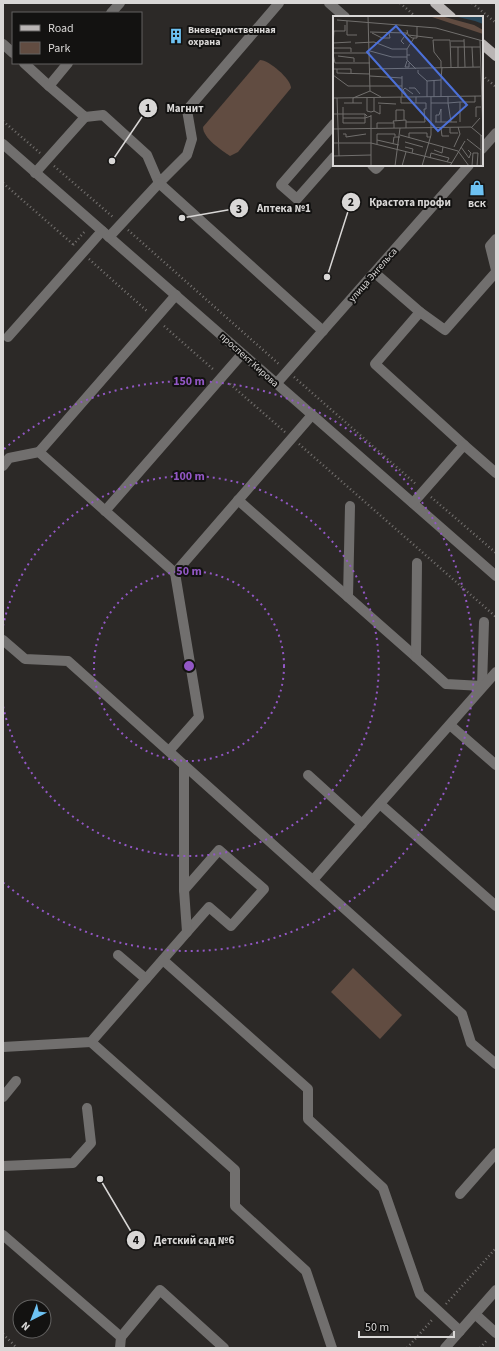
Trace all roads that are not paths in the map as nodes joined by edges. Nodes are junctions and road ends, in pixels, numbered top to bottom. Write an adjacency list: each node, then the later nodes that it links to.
1 (120, 3): 5 (street)
2 (279, 3): 23 (street)
3 (329, 3): 6 (street)
4 (440, 5): 7 (main road)
5 (112, 12)
6 (344, 16)
7 (450, 16)
8 (3, 44): 10 (street)
9 (483, 45): 11 (main road)
10 (12, 52)
11 (496, 56)
12 (25, 64): 14 (street)
13 (67, 64): 14 (street)
14 (49, 86): 15 (street)
15 (85, 117): 22 (street); 23 (street)
16 (333, 125): 20 (street)
17 (496, 133): 18 (street)
18 (484, 142)
19 (3, 144): 22 (street, проспект Кирова)
20 (333, 158)
21 (467, 166): 27 (street, улица Энгельса)
22 (35, 173): 24 (street, проспект Кирова)
23 (159, 183): 24 (street); 30 (street)
24 (106, 234): 28 (street, проспект Кирова); 31 (street)
25 (496, 239): 26 (street)
26 (496, 271): 29 (street)
27 (375, 273): 29 (street); 30 (street, улица Энгельса)
28 (176, 295): 32 (street, проспект Кирова); 36 (street)
29 (420, 312): 35 (street)
30 (323, 331): 33 (street, улица Энгельса)
31 (8, 337)
32 (242, 354): 33 (street, проспект Кирова); 42 (street)
33 (276, 384): 34 (street, проспект Кирова)
34 (312, 415): 39 (street); 40 (street, проспект Кирова)
35 (464, 445): 38 (street); 40 (street)
36 (39, 452): 37 (street); 42 (street)
37 (3, 466)
38 (496, 473)
39 (238, 500): 44 (street); 46 (street)
40 (413, 503): 45 (street, проспект Кирова)
41 (350, 506): 46 (street)
42 (105, 511): 44 (street)
43 (417, 563): 49 (street)
44 (175, 573): 53 (street)
45 (496, 576)
46 (348, 597): 49 (street)
47 (484, 622): 51 (street)
48 (3, 640): 53 (street)
49 (416, 657): 51 (street)
50 (496, 672): 51 (street)
51 (482, 686): 52 (street)
52 (450, 725): 55 (street); 57 (street)
53 (169, 751): 54 (street)
54 (184, 764): 59 (street); 60 (street)
55 (496, 765)
56 (308, 775): 58 (street)
57 (380, 804): 58 (street); 61 (street)
58 (362, 824): 59 (street)
59 (313, 880): 68 (street)
60 (184, 890): 62 (street); 62 (street)
61 (496, 906)
62 (187, 932): 64 (street)
63 (118, 955): 65 (street)
64 (162, 960): 65 (street); 78 (street)
65 (146, 979): 66 (street)
66 (91, 1042): 67 (street); 83 (street)
67 (3, 1047)
68 (496, 1064)
69 (16, 1080): 70 (street)
70 (3, 1097)
71 (87, 1108): 73 (street)
72 (496, 1152): 74 (street)
73 (3, 1166)
74 (460, 1194)
75 (3, 1235): 80 (street)
76 (496, 1290): 77 (street)
77 (475, 1314): 78 (street); 79 (street)
78 (460, 1330): 84 (street)
79 (496, 1333)
80 (121, 1337): 81 (street); 82 (street)
81 (120, 1348)
82 (224, 1348)
83 (332, 1348)
84 (445, 1348)

